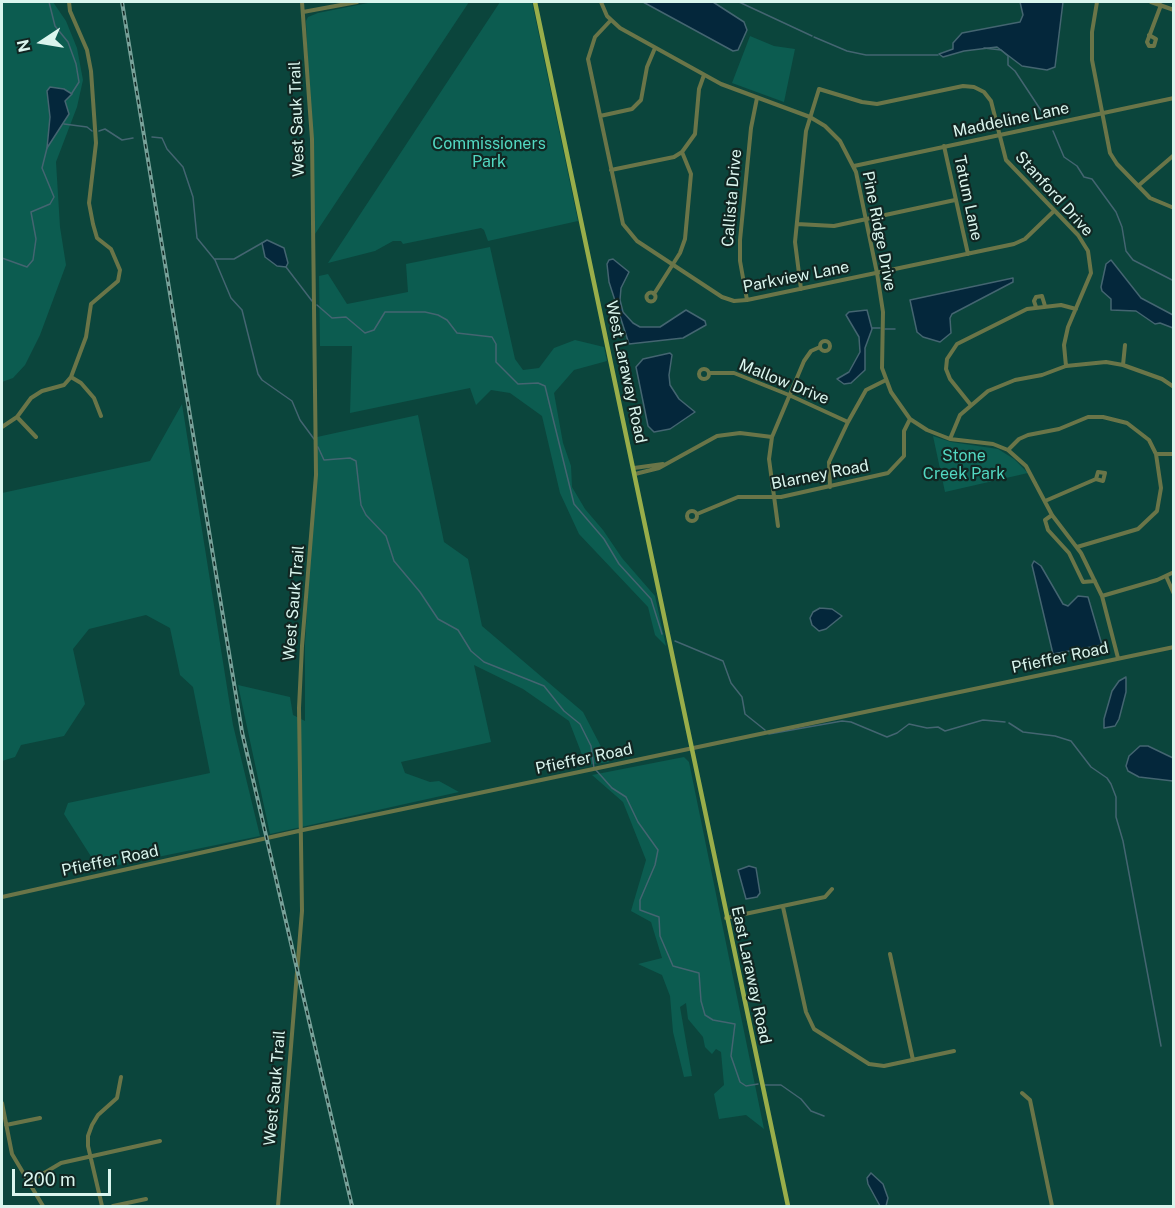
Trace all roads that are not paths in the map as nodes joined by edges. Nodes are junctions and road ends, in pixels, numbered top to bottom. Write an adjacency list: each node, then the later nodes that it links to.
1 (69, 2): 46 (street)
2 (302, 2): 10 (street, West Sauk Trail)
3 (357, 2): 10 (street)
4 (535, 2): 62 (main road, West Laraway Road)
5 (601, 2): 11 (street, Pine Ridge Drive)
6 (1097, 2): 17 (street)
7 (1151, 2): 8 (street)
8 (1161, 5): 9 (street); 12 (street)
9 (1173, 10)
10 (303, 12): 79 (street, West Sauk Trail)
11 (611, 20): 13 (street, Pine Ridge Drive); 18 (street, Parkview Lane)
12 (1149, 35)
13 (655, 48): 14 (street, Pine Ridge Drive); 18 (street)
14 (704, 75): 15 (street, Pine Ridge Drive); 22 (street)
15 (757, 98): 19 (street, Pine Ridge Drive); 37 (street, Callista Drive)
16 (1173, 98): 17 (street, Maddeline Lane)
17 (1101, 113): 20 (street, Maddeline Lane); 26 (street)
18 (600, 116): 25 (street, Parkview Lane)
19 (810, 117): 20 (street, Stanford Drive); 24 (street, Pine Ridge Drive); 31 (street)
20 (998, 135): 21 (street, Maddeline Lane); 29 (street, Stanford Drive)
21 (944, 146): 24 (street, Maddeline Lane); 27 (street, Tatum Lane)
22 (682, 152): 25 (street); 33 (street)
23 (1173, 155): 26 (street)
24 (854, 166): 30 (street, Pine Ridge Drive)
25 (611, 170): 33 (street, Parkview Lane)
26 (1138, 186): 28 (street)
27 (956, 200): 30 (street); 32 (street, Tatum Lane)
28 (1173, 208)
29 (1054, 211): 32 (street, Parkview Lane); 40 (street, Stanford Drive)
30 (866, 219): 31 (street); 34 (street, Pine Ridge Drive)
31 (797, 224): 35 (street)
32 (968, 254): 34 (street, Parkview Lane)
33 (672, 265): 36 (street); 37 (street, Parkview Lane)
34 (877, 273): 35 (street, Parkview Lane); 47 (street, Pine Ridge Drive)
35 (801, 289): 37 (street, Parkview Lane)
36 (654, 294)
37 (747, 300)
38 (1045, 306): 39 (street); 39 (street); 40 (street)
39 (1036, 307): 50 (street)
40 (1076, 309): 44 (street, Stanford Drive)
41 (1125, 345): 43 (street)
42 (820, 347): 49 (street)
43 (1123, 365): 44 (street); 48 (street)
44 (1066, 366): 50 (street)
45 (709, 373): 49 (street, Mallow Drive)
46 (71, 377): 51 (street); 52 (street)
47 (885, 381): 53 (street, Pine Ridge Drive); 54 (street)
48 (1173, 387)
49 (789, 395): 54 (street, Mallow Drive); 57 (street)
50 (970, 404): 58 (street)
51 (101, 416)
52 (16, 417): 55 (street); 56 (street)
53 (910, 419): 58 (street, Pine Ridge Drive); 64 (street, Blarney Road)
54 (848, 422): 64 (street)
55 (2, 427)
56 (36, 437)
57 (772, 437): 62 (street); 65 (street)
58 (950, 439): 59 (street, Pine Ridge Drive)
59 (1008, 450): 60 (street); 66 (street, Pine Ridge Drive)
60 (1156, 454): 61 (street); 70 (street)
61 (1173, 454)
62 (634, 471): 78 (main road, West Laraway Road)
63 (1096, 478): 66 (street)
64 (830, 487): 65 (street, Blarney Road)
65 (773, 497): 67 (street, Blarney Road); 69 (street)
66 (1045, 501): 68 (street, Pine Ridge Drive)
67 (697, 514)
68 (1052, 515): 70 (street, Pine Ridge Drive); 73 (street, Pine Ridge Drive)
69 (778, 526)
70 (1077, 547): 73 (street, Pine Ridge Drive)
71 (1173, 572): 72 (street)
72 (1167, 576): 74 (street); 75 (street)
73 (1095, 581): 75 (street, Pine Ridge Drive)
74 (1173, 594)
75 (1102, 596): 77 (street, Pine Ridge Drive)
76 (1173, 647): 77 (street, Pfieffer Road)
77 (1118, 658): 78 (street, Pfieffer Road)
78 (692, 748): 79 (street, Pfieffer Road); 83 (main road, East Laraway Road)
79 (303, 830): 81 (street, Pfieffer Road); 99 (street, West Sauk Trail)
80 (832, 890): 82 (street)
81 (2, 897)
82 (783, 907): 83 (street); 86 (street)
83 (726, 918): 100 (main road, East Laraway Road)
84 (890, 954): 86 (street)
85 (954, 1051): 86 (street)
86 (913, 1060)
87 (121, 1077): 93 (street)
88 (1022, 1094): 101 (street)
89 (2, 1103): 91 (street)
90 (40, 1118): 91 (street)
91 (6, 1125): 94 (street)
92 (160, 1141): 93 (street)
93 (90, 1156): 94 (street); 97 (street)
94 (29, 1182): 96 (street)
95 (147, 1199): 98 (street)
96 (43, 1206)
97 (102, 1206)
98 (114, 1206)
99 (278, 1206)
100 (788, 1206)
101 (1052, 1206)

